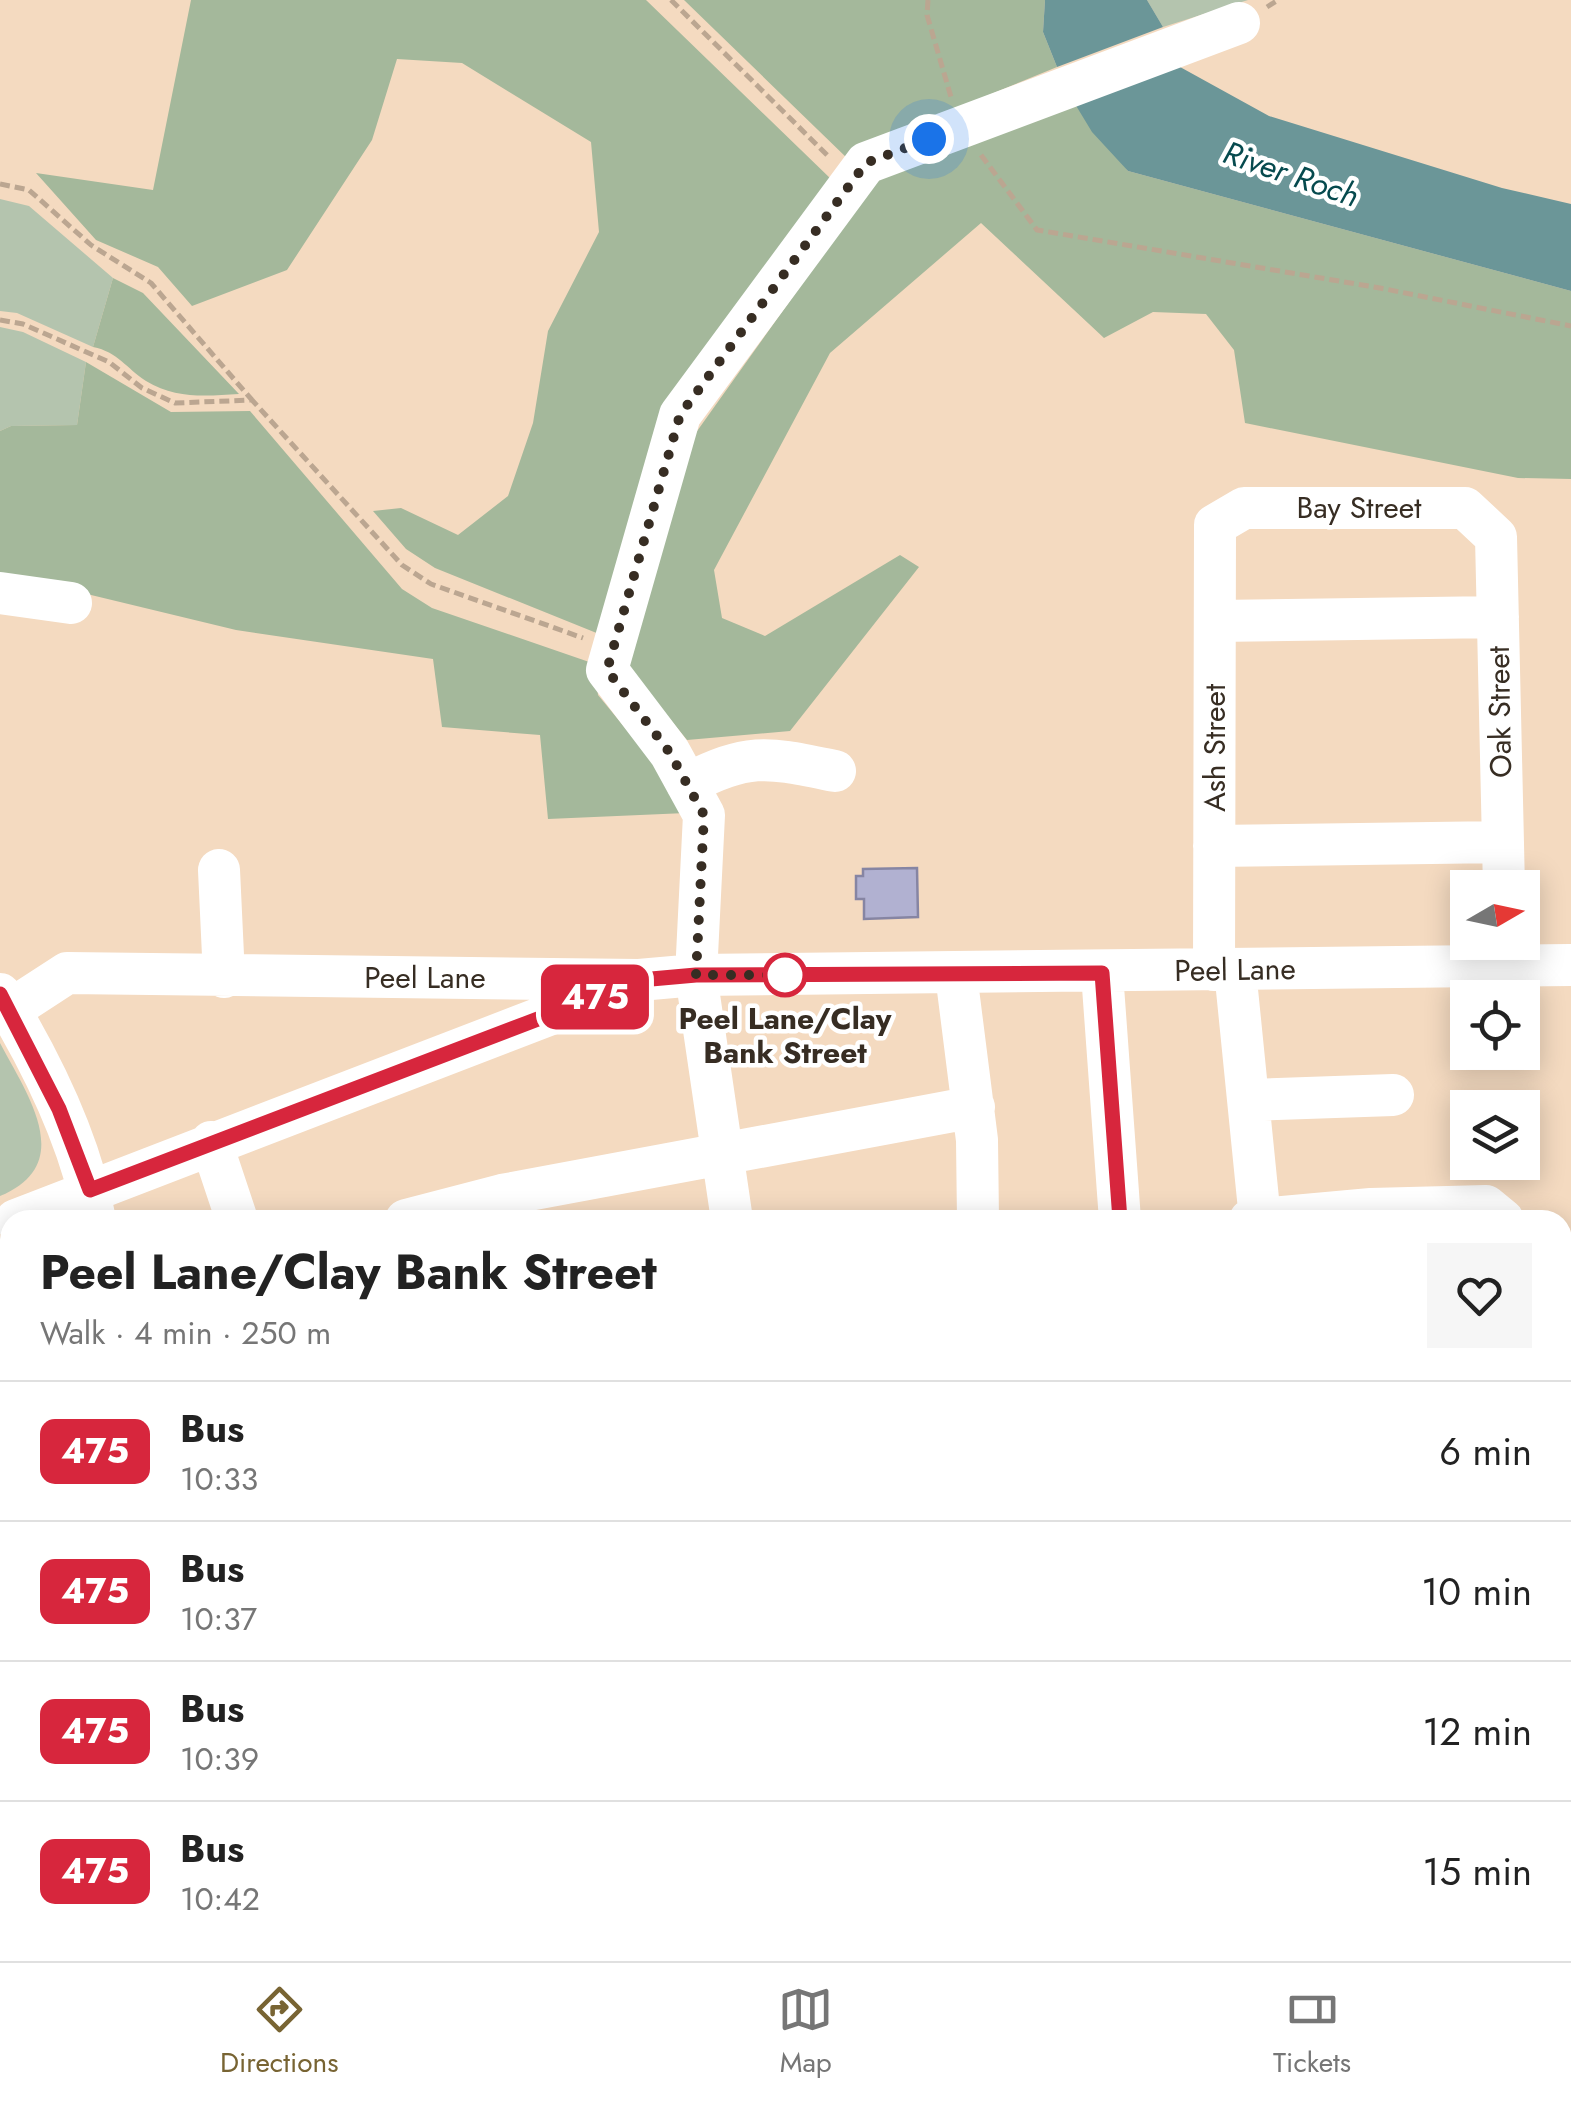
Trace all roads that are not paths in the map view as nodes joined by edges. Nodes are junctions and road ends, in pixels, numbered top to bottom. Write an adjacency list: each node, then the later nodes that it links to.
1 (1239, 24): 9 (street)
2 (1215, 525): 3 (street, Bay Street); 7 (street, Ash Street)
3 (1496, 537): 6 (street, Oak Street)
4 (0, 594): 5 (street)
5 (71, 603)
6 (1498, 617): 7 (street); 10 (street, Oak Street)
7 (1215, 621): 11 (street, Ash Street)
8 (835, 772): 9 (street)
9 (687, 784): 20 (street)
10 (1503, 842): 11 (street); 13 (street, Oak Street)
11 (1214, 846): 17 (street, Ash Street)
12 (220, 870): 21 (street)
13 (1504, 870)
14 (1450, 956): 17 (street, Peel Lane)
15 (1540, 959): 16 (street, Peel Lane)
16 (1571, 965)
17 (1225, 970): 18 (street, Peel Lane); 25 (street, Ash Street)
18 (1102, 973): 19 (street, Peel Lane); 35 (street)
19 (956, 974): 20 (street, Peel Lane); 26 (street)
20 (696, 975): 22 (street, Peel Lane); 28 (street)
21 (224, 977): 22 (street, Peel Lane); 23 (street, Peel Lane)
22 (640, 980): 27 (street)
23 (5, 1002): 29 (street)
24 (1393, 1095): 25 (street)
25 (1248, 1100): 36 (street, Ash Street)
26 (974, 1107): 28 (street); 34 (street)
27 (210, 1142): 29 (street); 31 (street)
28 (722, 1154): 32 (street); 33 (street)
29 (92, 1205): 30 (street)
30 (67, 1210)
31 (234, 1210)
32 (446, 1210)
33 (730, 1210)
34 (978, 1210)
35 (1119, 1210)
36 (1259, 1210)
37 (1435, 1210): 38 (street)
38 (1491, 1210)

